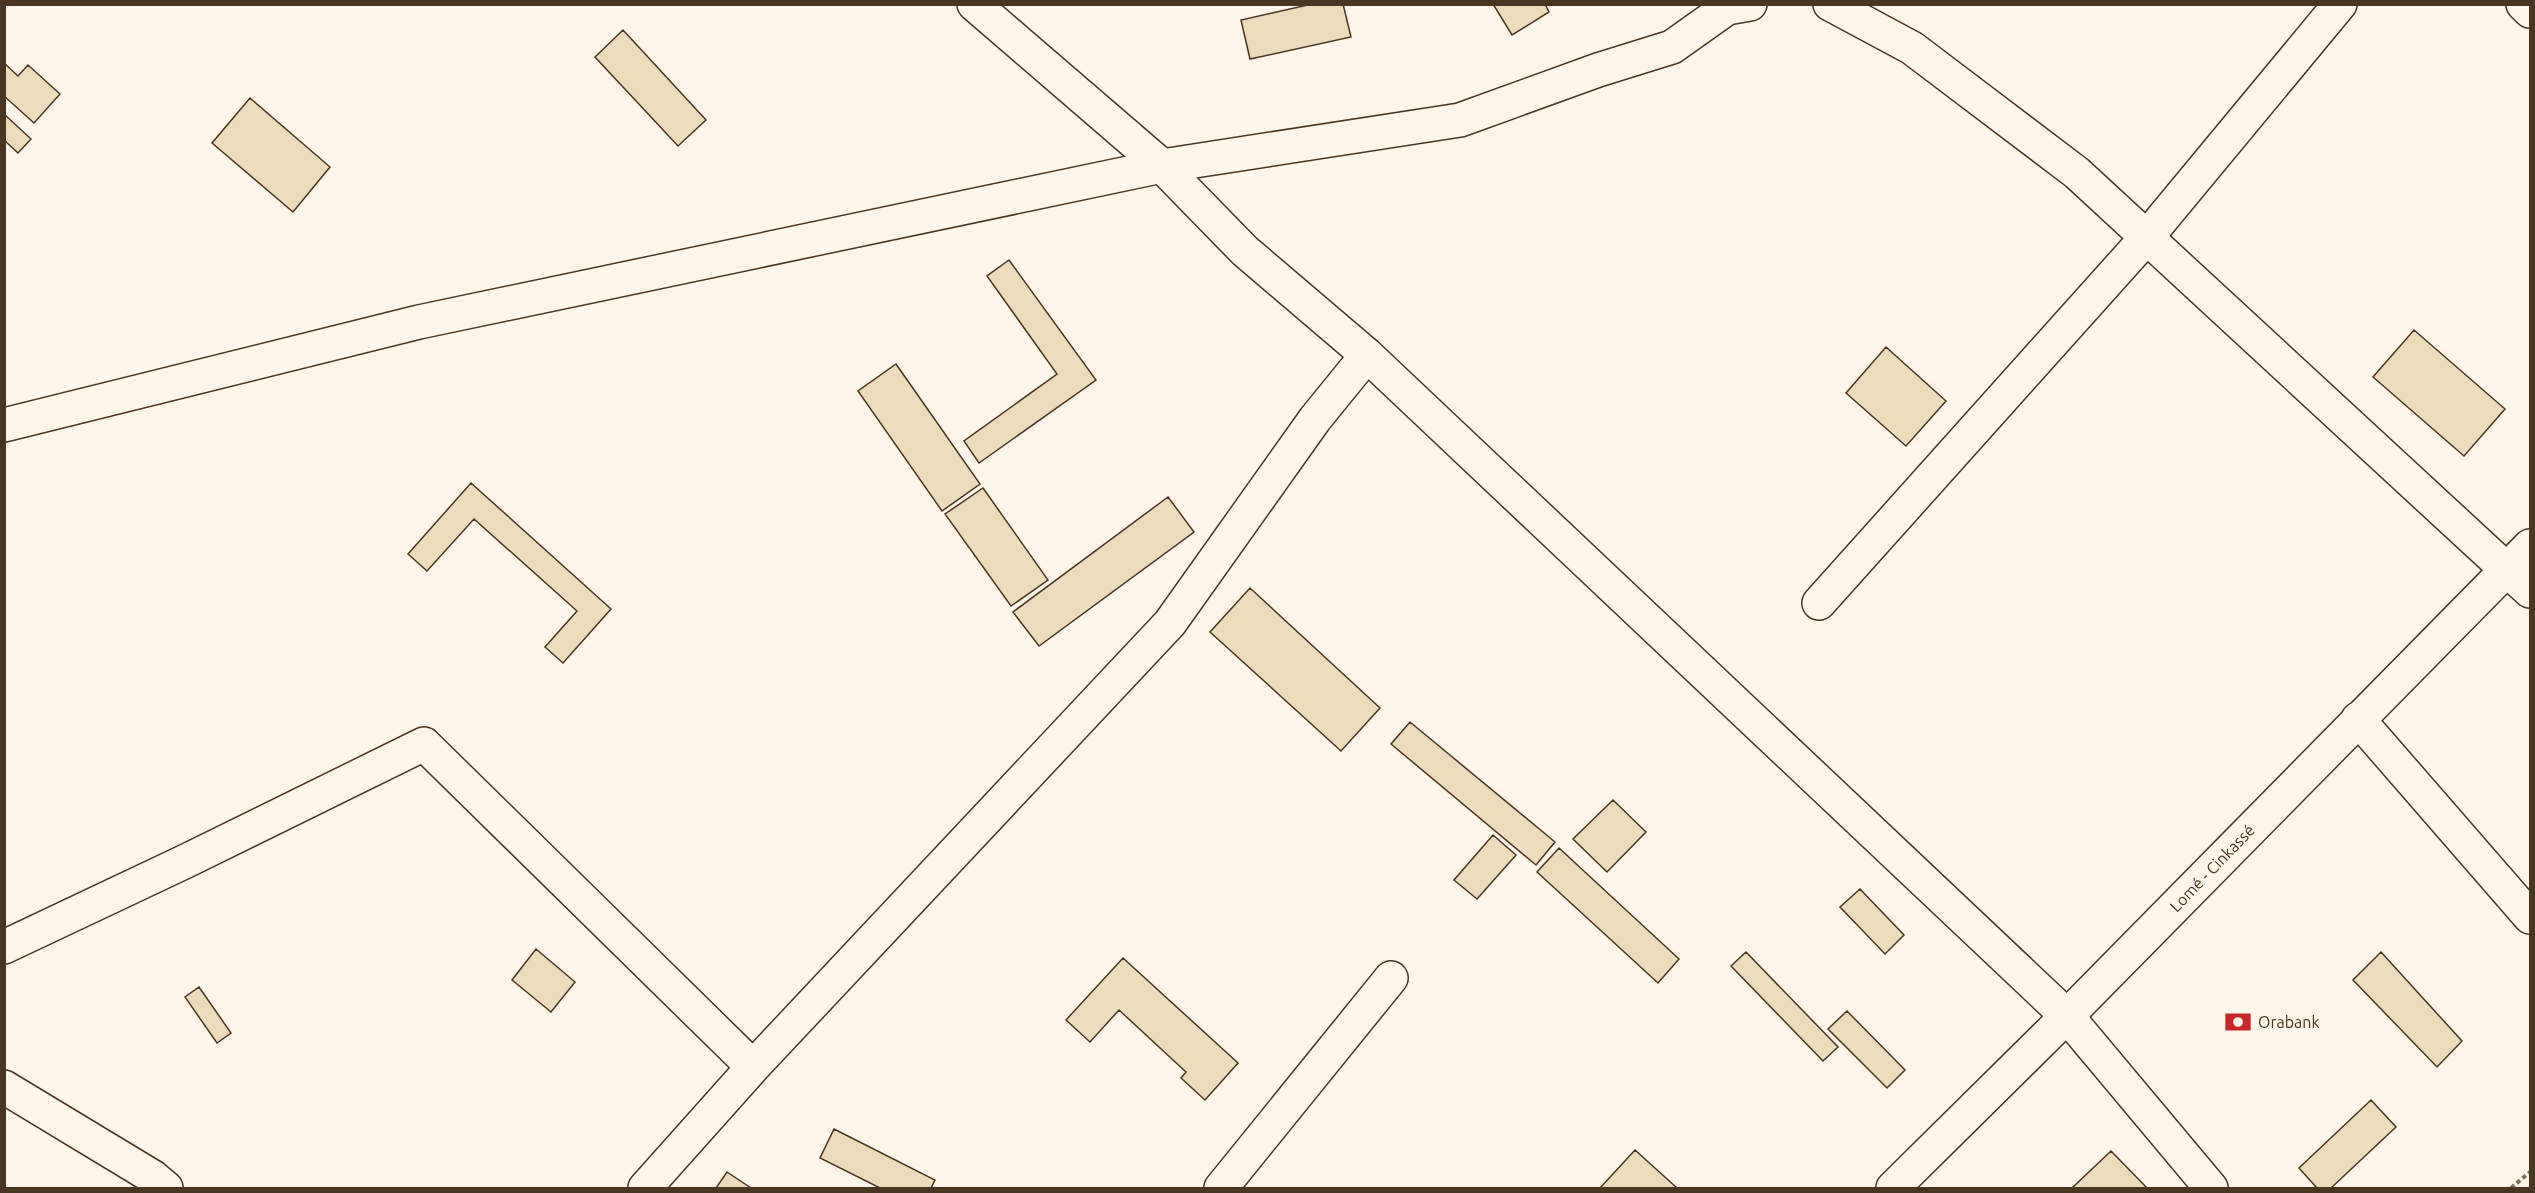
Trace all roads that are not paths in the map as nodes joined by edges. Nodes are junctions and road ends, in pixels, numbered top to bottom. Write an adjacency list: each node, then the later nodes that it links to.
1 (974, 4): 7 (main road)
2 (1750, 4): 7 (main road)
3 (1830, 4): 8 (main road)
4 (2340, 4): 8 (main road)
5 (2523, 4): 6 (main road)
6 (2530, 11)
7 (1162, 166): 9 (main road); 10 (main road)
8 (2146, 237): 12 (main road); 13 (main road)
9 (1367, 355): 18 (main road); 19 (main road)
10 (4, 425)
11 (2530, 546): 12 (main road, Lomé - Cinkassé)
12 (2519, 580): 14 (main road, Lomé - Cinkassé)
13 (1819, 603)
14 (2358, 719): 15 (main road); 18 (main road, Lomé - Cinkassé)
15 (2530, 917)
16 (4, 947): 19 (main road)
17 (1392, 978): 23 (main road)
18 (2067, 1016): 24 (main road, Lomé - Cinkassé); 25 (main road)
19 (753, 1067): 22 (main road)
20 (4, 1087): 21 (main road)
21 (165, 1188)
22 (645, 1188)
23 (1221, 1188)
24 (1893, 1188)
25 (2211, 1188)

